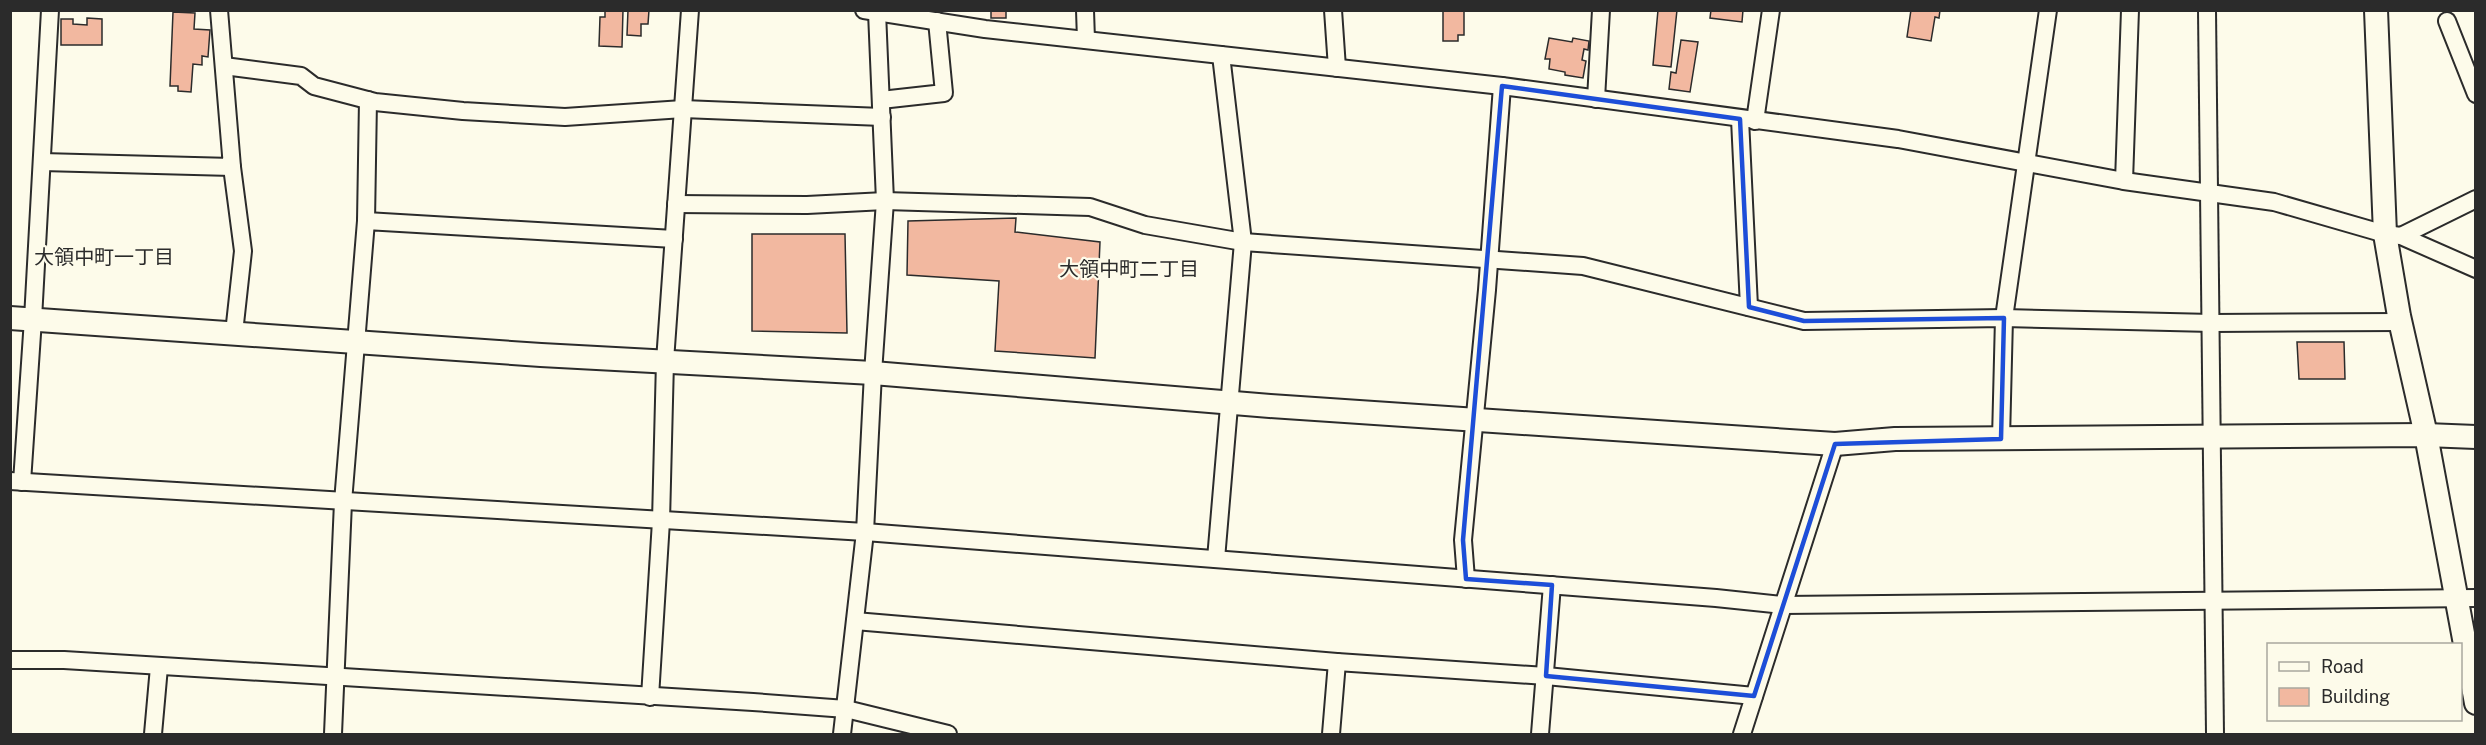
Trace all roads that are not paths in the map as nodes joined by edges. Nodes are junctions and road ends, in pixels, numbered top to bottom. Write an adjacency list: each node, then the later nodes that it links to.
1 (50, 10): 27 (street)
2 (219, 10): 17 (street)
3 (690, 10): 24 (street)
4 (1085, 10): 15 (street)
5 (1333, 10): 18 (street)
6 (1601, 10): 21 (street)
7 (1771, 10): 26 (street)
8 (2048, 10): 28 (street)
9 (2130, 10): 30 (street)
10 (2207, 10): 31 (street)
11 (2376, 10): 36 (street)
12 (870, 11): 13 (street); 23 (street)
13 (937, 21): 15 (street); 23 (street)
14 (2447, 21): 20 (street)
15 (1086, 40): 16 (street)
16 (1221, 55): 18 (street); 38 (street)
17 (224, 66): 22 (street); 29 (street)
18 (1337, 68): 19 (street)
19 (1502, 86): 21 (street); 39 (street)
20 (2475, 94)
21 (1596, 99): 26 (street)
22 (368, 100): 24 (street); 35 (street)
23 (881, 100): 25 (street)
24 (683, 109): 25 (street); 34 (street)
25 (882, 117): 33 (street)
26 (1748, 120): 28 (street); 41 (street)
27 (42, 162): 29 (street); 44 (street)
28 (2025, 164): 30 (street); 43 (street)
29 (232, 167): 47 (street)
30 (2124, 181): 31 (street)
31 (2209, 194): 36 (street); 46 (street)
32 (2475, 199): 36 (street)
33 (885, 201): 34 (street); 38 (street); 50 (street)
34 (676, 204): 37 (street)
35 (366, 221): 37 (street); 48 (street)
36 (2393, 235): 40 (street); 45 (street)
37 (674, 239): 49 (street)
38 (1244, 242): 39 (street); 51 (street)
39 (1489, 260): 41 (street); 52 (street)
40 (2475, 269)
41 (1749, 307): 43 (street)
42 (10, 318): 44 (street)
43 (2004, 318): 46 (street); 56 (street)
44 (33, 319): 47 (street); 58 (street)
45 (2400, 322): 46 (street); 53 (street)
46 (2212, 323): 55 (street)
47 (234, 333): 48 (street)
48 (355, 341): 49 (street); 59 (street)
49 (665, 361): 50 (street); 60 (street)
50 (873, 373): 51 (street); 61 (street)
51 (1231, 402): 52 (street); 62 (street)
52 (1474, 420): 57 (street); 63 (street)
53 (2426, 435): 54 (street); 55 (street); 65 (street)
54 (2475, 437)
55 (2213, 438): 56 (street); 66 (street)
56 (2001, 439): 57 (street)
57 (1835, 444): 67 (street)
58 (16, 482): 59 (street)
59 (343, 502): 60 (street); 73 (street)
60 (661, 521): 61 (street); 75 (street)
61 (865, 532): 62 (street); 68 (street)
62 (1216, 559): 63 (street)
63 (1466, 579): 64 (street)
64 (1552, 585): 67 (street); 72 (street)
65 (2466, 598): 66 (street); 76 (street)
66 (2214, 601): 67 (street); 85 (street)
67 (1784, 605): 74 (street)
68 (855, 621): 70 (street); 77 (street)
69 (10, 660): 71 (street)
70 (1337, 663): 72 (street); 82 (street)
71 (159, 667): 73 (street); 78 (street)
72 (1546, 676): 74 (street); 83 (street)
73 (336, 678): 75 (street); 79 (street)
74 (1754, 696): 84 (street)
75 (650, 697): 77 (street)
76 (2475, 703)
77 (846, 709): 80 (street); 81 (street)
78 (153, 735)
79 (333, 735)
80 (842, 735)
81 (948, 735)
82 (1331, 735)
83 (1540, 735)
84 (1742, 735)
85 (2215, 735)

